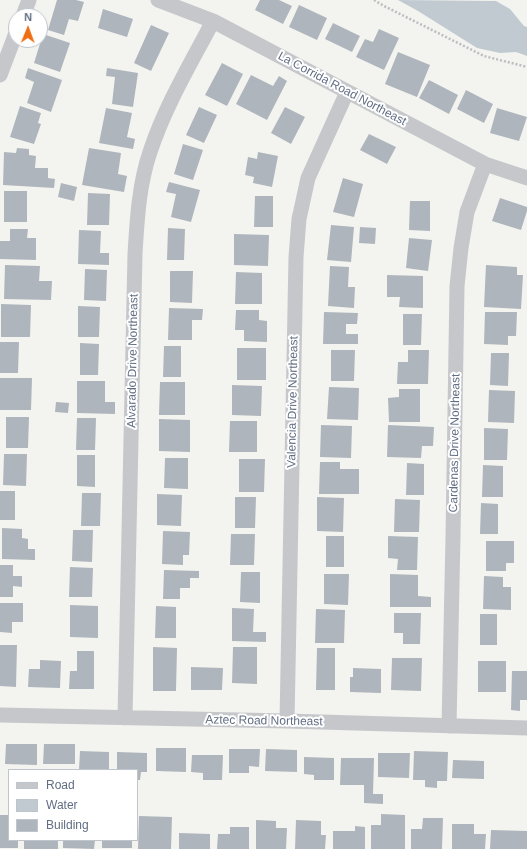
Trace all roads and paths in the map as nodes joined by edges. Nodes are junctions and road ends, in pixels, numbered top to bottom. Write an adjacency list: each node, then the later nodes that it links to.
1 (158, 0): 3 (street, La Corrida Road Northeast)
2 (374, 0): 5 (path)
3 (213, 21): 7 (street, La Corrida Road Northeast); 11 (street, Alvarado Drive Northeast)
4 (11, 48): 6 (street)
5 (527, 67)
6 (0, 75)
7 (348, 92): 8 (street, La Corrida Road Northeast); 12 (street, Valencia Drive Northeast)
8 (485, 164): 9 (street, La Corrida Road Northeast); 13 (street, Cardenas Drive Northeast)
9 (527, 178)
10 (0, 715): 11 (street, Aztec Road Northeast)
11 (125, 718): 12 (street, Aztec Road Northeast)
12 (287, 721): 13 (street, Aztec Road Northeast)
13 (449, 726): 14 (street, Aztec Road Northeast)
14 (527, 728)

